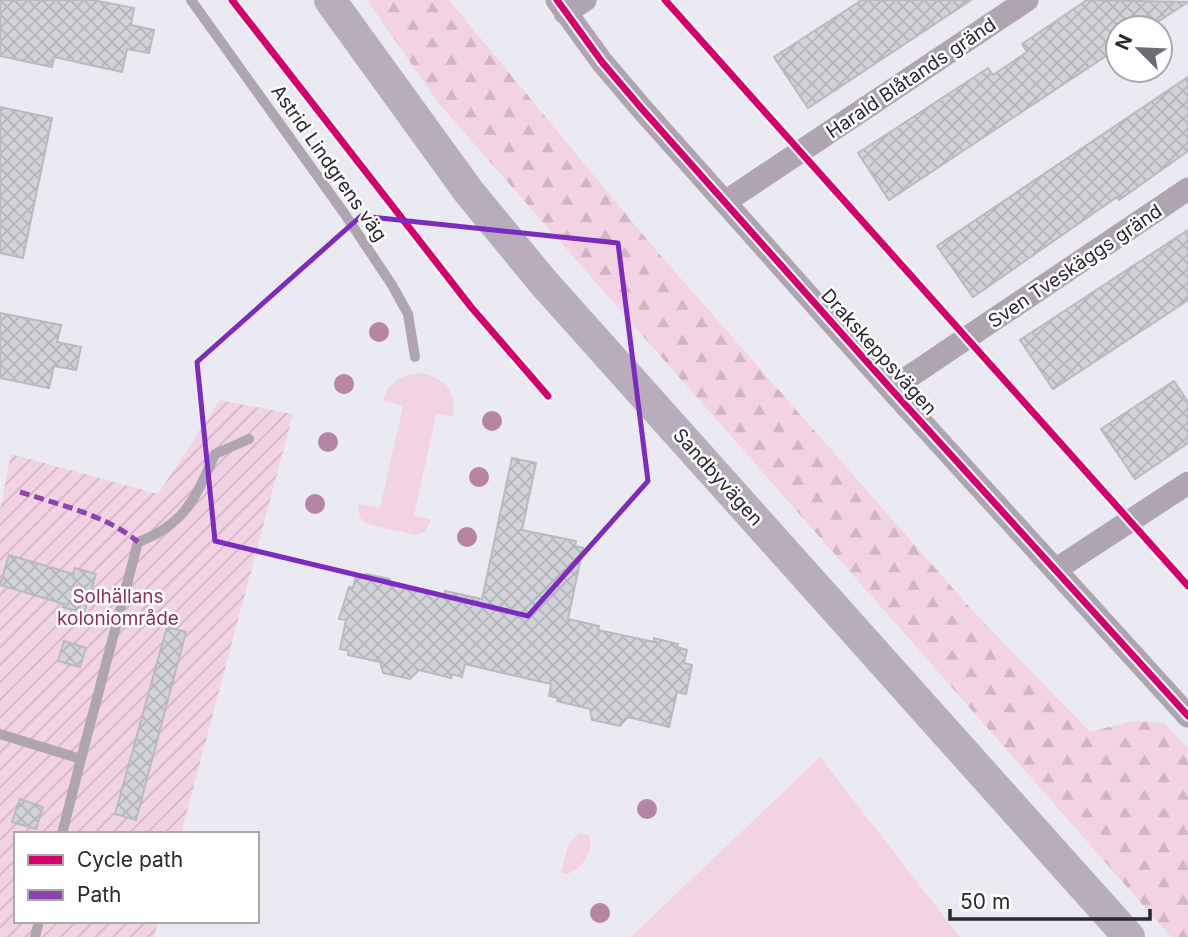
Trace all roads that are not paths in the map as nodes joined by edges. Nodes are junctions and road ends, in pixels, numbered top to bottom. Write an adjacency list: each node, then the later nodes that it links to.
1 (191, 0): 8 (lane, Astrid Lindgrens väg)
2 (330, 0): 17 (main road, Sandbyvägen)
3 (585, 0): 5 (street)
4 (1027, 0): 7 (street, Harald Blåtands gränd)
5 (561, 6): 7 (street, Drakskeppsvägen)
6 (1188, 190): 9 (street, Sven Tveskäggs gränd)
7 (725, 202): 9 (street, Drakskeppsvägen)
8 (415, 357)
9 (891, 389): 12 (street, Drakskeppsvägen)
10 (249, 439): 15 (lane)
11 (1188, 483): 12 (street)
12 (1055, 570): 13 (street, Drakskeppsvägen)
13 (1188, 716)
14 (0, 734): 15 (lane)
15 (81, 759): 16 (lane)
16 (62, 832)
17 (1129, 937)

